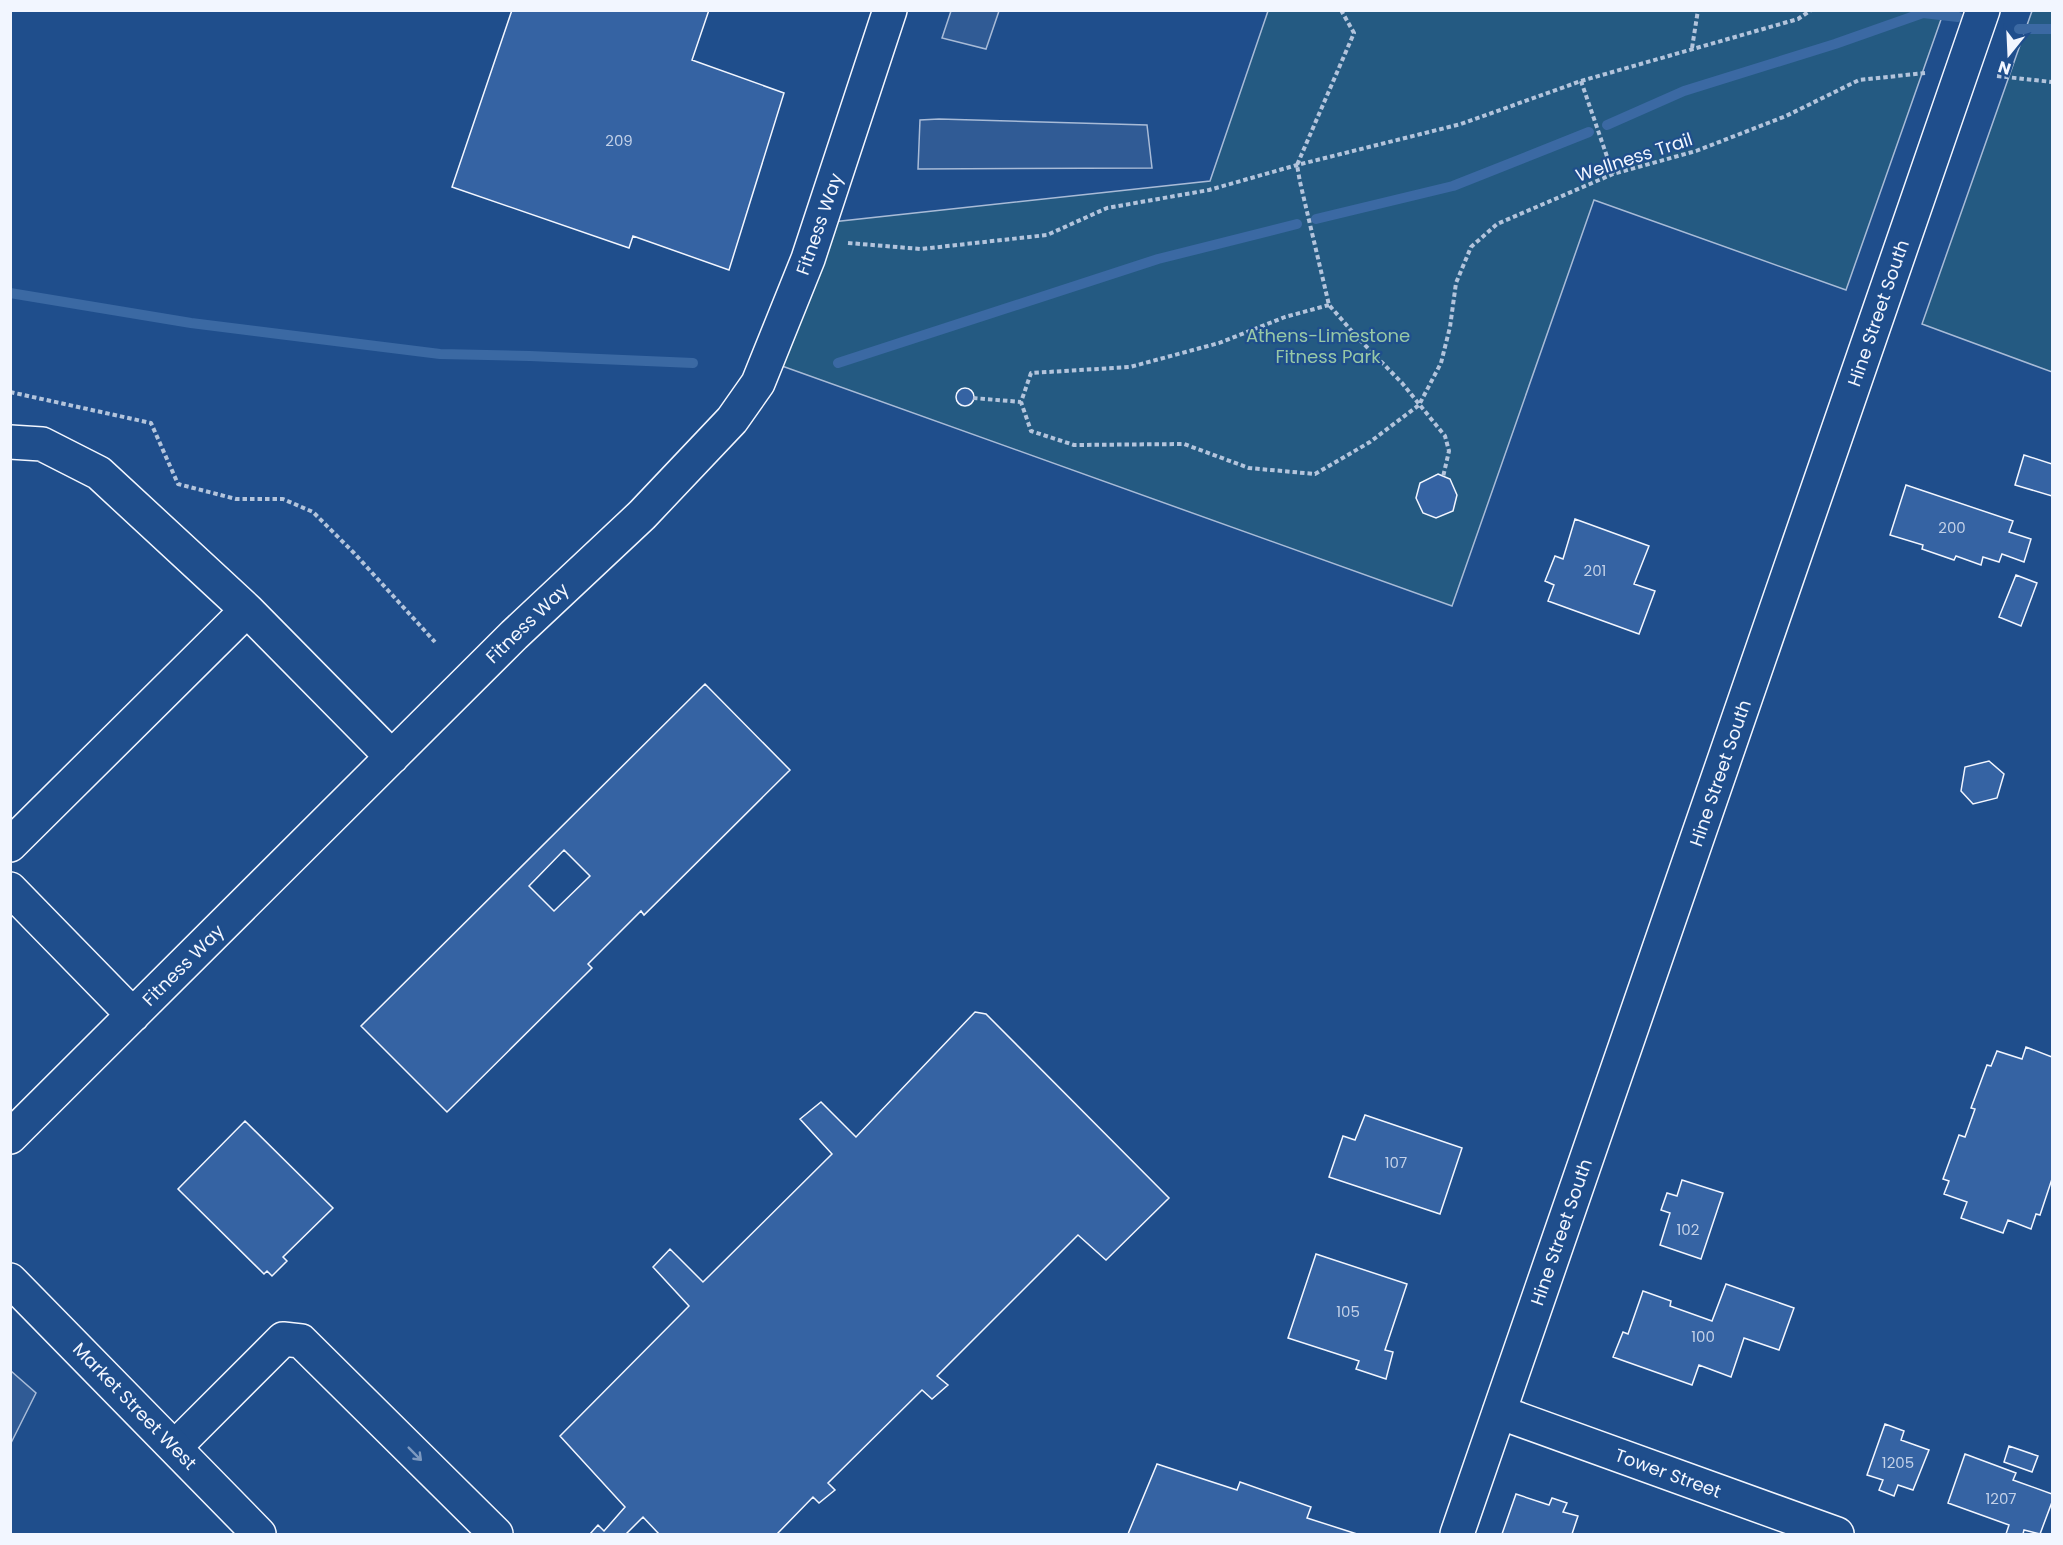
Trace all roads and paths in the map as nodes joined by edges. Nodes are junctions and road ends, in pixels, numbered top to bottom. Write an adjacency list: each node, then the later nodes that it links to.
1 (890, 10): 23 (street, Fitness Way)
2 (1341, 10): 11 (path)
3 (1698, 10): 6 (path)
4 (1811, 10): 6 (path)
5 (1983, 10): 29 (street, Hine Street South)
6 (1692, 48): 9 (path)
7 (1926, 73): 12 (path, Wellness Trail)
8 (1993, 75): 10 (path)
9 (1581, 81): 11 (path); 12 (path)
10 (2052, 82)
11 (1297, 165): 13 (path); 14 (path)
12 (1613, 174): 18 (path, Wellness Trail)
13 (846, 243)
14 (1329, 305): 17 (path); 18 (path)
15 (10, 392): 22 (path)
16 (973, 398): 17 (path)
17 (1021, 402): 18 (path, Wellness Trail)
18 (1419, 405): 20 (path)
19 (10, 442): 21 (street)
20 (1443, 477)
21 (247, 610): 23 (street); 24 (street)
22 (435, 642)
23 (392, 757): 26 (street, Fitness Way)
24 (10, 845)
25 (10, 889): 26 (street)
26 (133, 1016): 27 (street, Fitness Way)
27 (10, 1137)
28 (10, 1280): 30 (street, Market Street West)
29 (1499, 1412): 33 (street, Hine Street South); 34 (street, Tower Street)
30 (174, 1447): 31 (street, Market Street West); 32 (street, one-way to 32)
31 (259, 1534)
32 (496, 1534)
33 (1457, 1534)
34 (1837, 1534)

